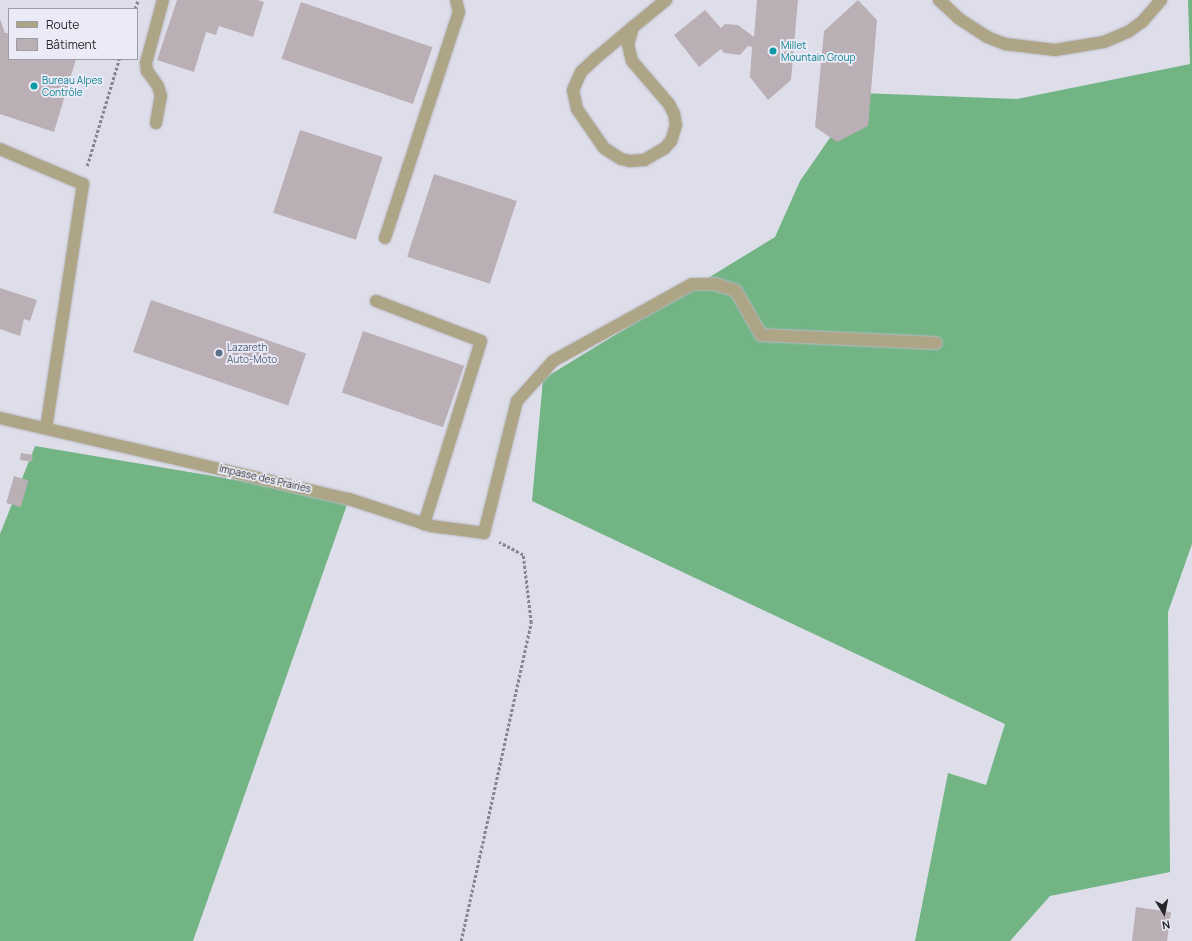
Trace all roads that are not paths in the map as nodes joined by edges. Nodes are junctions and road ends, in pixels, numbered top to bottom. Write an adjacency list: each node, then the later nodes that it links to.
1 (163, 0): 7 (street)
2 (456, 0): 9 (street)
3 (666, 0): 6 (street)
4 (939, 0): 5 (street)
5 (1161, 0)
6 (633, 27): 6 (street)
7 (156, 123)
8 (0, 149): 13 (street)
9 (385, 238)
10 (376, 301): 14 (street)
11 (936, 343): 14 (street, Impasse des Prairies)
12 (0, 418): 13 (street, Impasse des Prairies)
13 (46, 428): 14 (street, Impasse des Prairies)
14 (424, 524)

